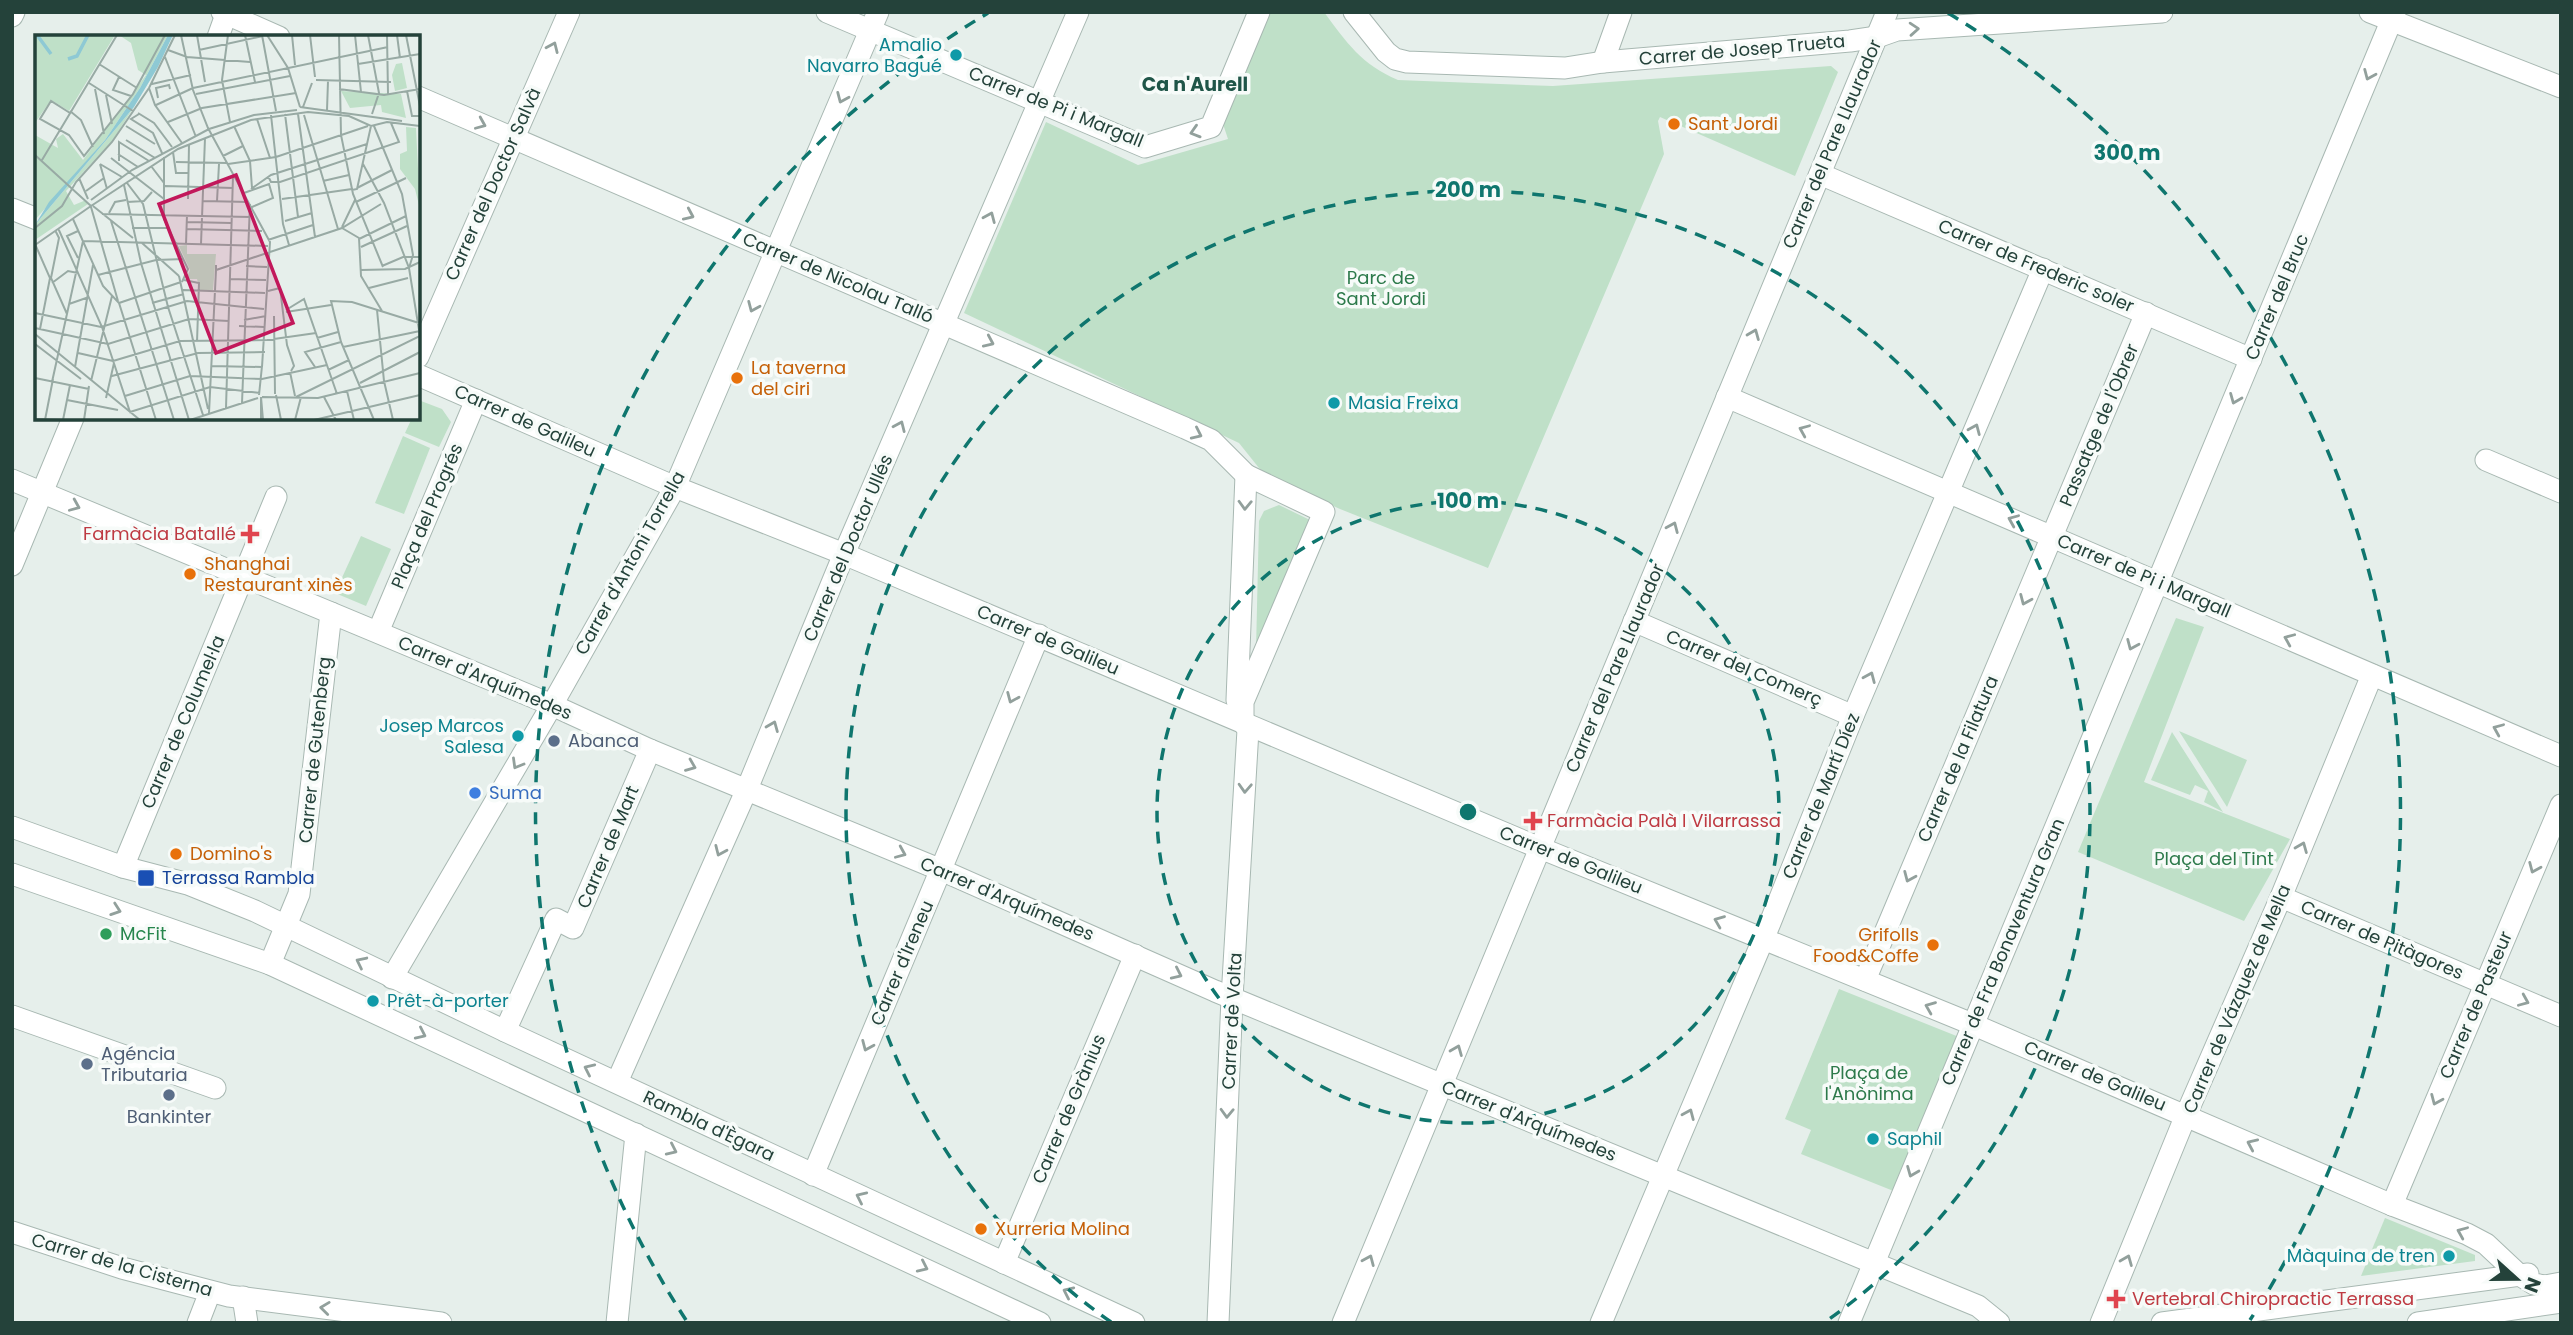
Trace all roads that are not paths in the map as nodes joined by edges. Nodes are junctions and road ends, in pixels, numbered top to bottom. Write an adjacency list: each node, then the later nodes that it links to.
1 (569, 12): 22 (street, Carrer del Doctor Salvà, one-way to 1)
2 (827, 12): 13 (street, Carrer de Pi i Margall)
3 (1077, 12): 21 (street, Carrer del Doctor Ullés)
4 (1259, 12): 21 (street, Carrer de Pi i Margall, one-way to 21)
5 (1354, 12): 16 (street, Carrer de Josep Trueta)
6 (1374, 12): 16 (street)
7 (1621, 12): 18 (street)
8 (1887, 12): 17 (street, Carrer del Pare Llaurador)
9 (2370, 12): 12 (street)
10 (225, 13): 14 (street); 15 (street)
11 (2155, 13): 17 (street, Carrer de Josep Trueta, one-way to 11)
12 (2393, 17): 19 (street); 31 (street, Carrer del Bruc, one-way to 31)
13 (874, 22): 21 (street, Carrer de Pi i Margall); 26 (street, Carrer d'Antoni Torrella, one-way to 26)
14 (219, 35)
15 (274, 35)
16 (1373, 35): 18 (street, Carrer de Josep Trueta)
17 (1877, 37): 18 (street, Carrer de Josep Trueta); 23 (street, Carrer del Pare Llaurador)
18 (1603, 62)
19 (2561, 87)
20 (420, 98): 22 (street, Carrer de Nicolau Talló, one-way to 22)
21 (1040, 102): 29 (street, Carrer del Doctor Ullés, one-way to 21)
22 (513, 138): 26 (street, Carrer de Nicolau Talló, one-way to 26); 30 (street, Carrer del Doctor Salvà)
23 (1820, 174): 27 (street, Carrer de Frederic soler); 33 (street, Carrer del Pare Llaurador, one-way to 23)
24 (12, 209): 25 (street)
25 (35, 218)
26 (776, 253): 29 (street, Carrer de Nicolau Talló); 39 (street, Carrer d'Antoni Torrella, one-way to 39)
27 (2043, 269): 28 (street, Carrer de Frederic soler); 40 (street, Carrer de Martí Díez, one-way to 27)
28 (2146, 313): 31 (street, Carrer de Frederic soler); 44 (street, Passatge de l'Obrer)
29 (945, 323): 37 (street, Carrer de Nicolau Talló, one-way to 37); 45 (street, Carrer del Doctor Ullés, one-way to 29)
30 (420, 352)
31 (2251, 359): 48 (street, Carrer del Bruc, one-way to 48)
32 (420, 376): 34 (street, Carrer de Galileu)
33 (1727, 397): 40 (street, Carrer de Pi i Margall, one-way to 33); 50 (street, Carrer del Pare Llaurador, one-way to 33)
34 (476, 400): 39 (street, Carrer de Galileu); 51 (street, Plaça del Progrés)
35 (72, 420): 42 (street)
36 (2486, 460): 41 (street)
37 (1246, 475): 56 (street, one-way to 56); 56 (street, Carrer de Nicolau Talló)
38 (12, 480): 42 (street, Carrer d'Arquímedes)
39 (675, 487): 45 (street, Carrer de Galileu); 54 (street, Carrer d'Antoni Torrella)
40 (1948, 492): 44 (street, Carrer de Pi i Margall, one-way to 40); 55 (street, Carrer de Martí Díez, one-way to 40)
41 (2561, 492)
42 (43, 493): 46 (street); 47 (street, Carrer d'Arquímedes, one-way to 47)
43 (276, 497): 47 (street)
44 (2052, 537): 48 (street, Carrer de Pi i Margall); 72 (street, Carrer de la Filatura, one-way to 72)
45 (844, 554): 52 (street, Carrer de Galileu); 59 (street, Carrer del Doctor Ullés, one-way to 45)
46 (12, 565)
47 (244, 576): 49 (street, Carrer d'Arquímedes); 63 (street, Carrer de Columel·la)
48 (2158, 583): 53 (street, Carrer de Pi i Margall, one-way to 48); 77 (street, Carrer de Fra Bonaventura Gran, one-way to 77)
49 (331, 613): 51 (street, Carrer d'Arquímedes); 67 (street, Carrer de Gutenberg)
50 (1634, 621): 55 (street, Carrer del Comerç); 62 (street, Carrer del Pare Llaurador)
51 (378, 632): 54 (street, Carrer d'Arquímedes)
52 (1039, 635): 56 (street, Carrer de Galileu); 64 (street, Carrer d'Ireneu, one-way to 64)
53 (2372, 675): 58 (street, Carrer de Pi i Margall, one-way to 53); 66 (street, Carrer de Vázquez de Mella, one-way to 53)
54 (551, 705): 57 (street, Carrer d'Arquímedes); 71 (street, Carrer d'Antoni Torrella, one-way to 71)
55 (1853, 716): 68 (street, Carrer de Martí Díez)
56 (1243, 722): 62 (street, Carrer de Galileu); 74 (street, Carrer de Volta, one-way to 74)
57 (650, 750): 59 (street, Carrer d'Arquímedes, one-way to 59); 78 (street, Carrer de Mart)
58 (2561, 756)
59 (747, 789): 64 (street, Carrer d'Arquímedes, one-way to 64); 79 (street, Carrer del Doctor Ullés, one-way to 79)
60 (2561, 805): 73 (street, Carrer de Pasteur, one-way to 73)
61 (12, 827): 63 (street, Rambla d'Ègara)
62 (1540, 848): 68 (street, Carrer de Galileu, one-way to 62); 80 (street, Carrer del Pare Llaurador, one-way to 62)
63 (122, 867): 67 (street, Rambla d'Ègara)
64 (941, 870): 69 (street, Carrer d'Arquímedes); 84 (street, Carrer d'Ireneu, one-way to 84)
65 (12, 874): 70 (street, one-way to 70)
66 (2281, 897): 73 (street, Carrer de Pitàgores); 82 (street, Carrer de Vázquez de Mella)
67 (286, 926): 70 (street); 71 (street, Rambla d'Ègara, one-way to 67)
68 (1763, 939): 72 (street, Carrer de Galileu); 85 (street, Carrer de Martí Díez, one-way to 68)
69 (1135, 955): 74 (street, Carrer d'Arquímedes, one-way to 74); 88 (street, Carrer de Grànius)
70 (270, 964): 83 (street, one-way to 83)
71 (392, 978): 78 (street, Rambla d'Ègara)
72 (1865, 980): 77 (street, Carrer de Galileu, one-way to 72)
73 (2485, 984): 76 (street, Carrer de Pitàgores, one-way to 76); 86 (street, Carrer de Pasteur, one-way to 86)
74 (1232, 998): 80 (street, Carrer d'Arquímedes); 103 (street, Carrer de Volta, one-way to 103)
75 (12, 1016): 81 (street)
76 (2561, 1016)
77 (1972, 1024): 82 (street, Carrer de Galileu); 89 (street, Carrer de Fra Bonaventura Gran, one-way to 89)
78 (505, 1031): 79 (street, Rambla d'Ègara, one-way to 78)
79 (617, 1082): 84 (street, Rambla d'Ègara)
80 (1442, 1085): 85 (street, Carrer d'Arquímedes); 104 (street, Carrer del Pare Llaurador, one-way to 80)
81 (215, 1088)
82 (2186, 1115): 86 (street, Carrer de Galileu, one-way to 82); 108 (street, Carrer de Vázquez de Mella, one-way to 82)
83 (636, 1134): 100 (street); 101 (street, one-way to 101)
84 (813, 1175): 88 (street, Rambla d'Ègara, one-way to 84)
85 (1663, 1177): 89 (street, Carrer d'Arquímedes); 105 (street, Carrer de Martí Díez)
86 (2392, 1205): 91 (street, Carrer de Galileu, one-way to 86)
87 (12, 1232): 93 (street, Carrer de la Cisterna)
88 (1004, 1263): 102 (street, Rambla d'Ègara, one-way to 88)
89 (1874, 1263): 106 (street, Carrer de Fra Bonaventura Gran); 107 (street, Carrer d'Arquímedes)
90 (2561, 1273): 91 (street)
91 (2518, 1275): 92 (street, Carrer de Galileu); 96 (street); 109 (street)
92 (2561, 1283)
93 (210, 1292): 94 (street, Carrer de la Cisterna); 97 (street)
94 (243, 1297): 98 (street); 99 (street, Carrer de la Cisterna, one-way to 94)
95 (2561, 1302): 96 (street)
96 (2487, 1313): 110 (street)
97 (198, 1323)
98 (247, 1323)
99 (441, 1323)
100 (617, 1323)
101 (1041, 1323)
102 (1134, 1323)
103 (1218, 1323)
104 (1343, 1323)
105 (1601, 1323)
106 (1849, 1323)
107 (1999, 1323)
108 (2101, 1323)
109 (2162, 1323)
110 (2418, 1323)

